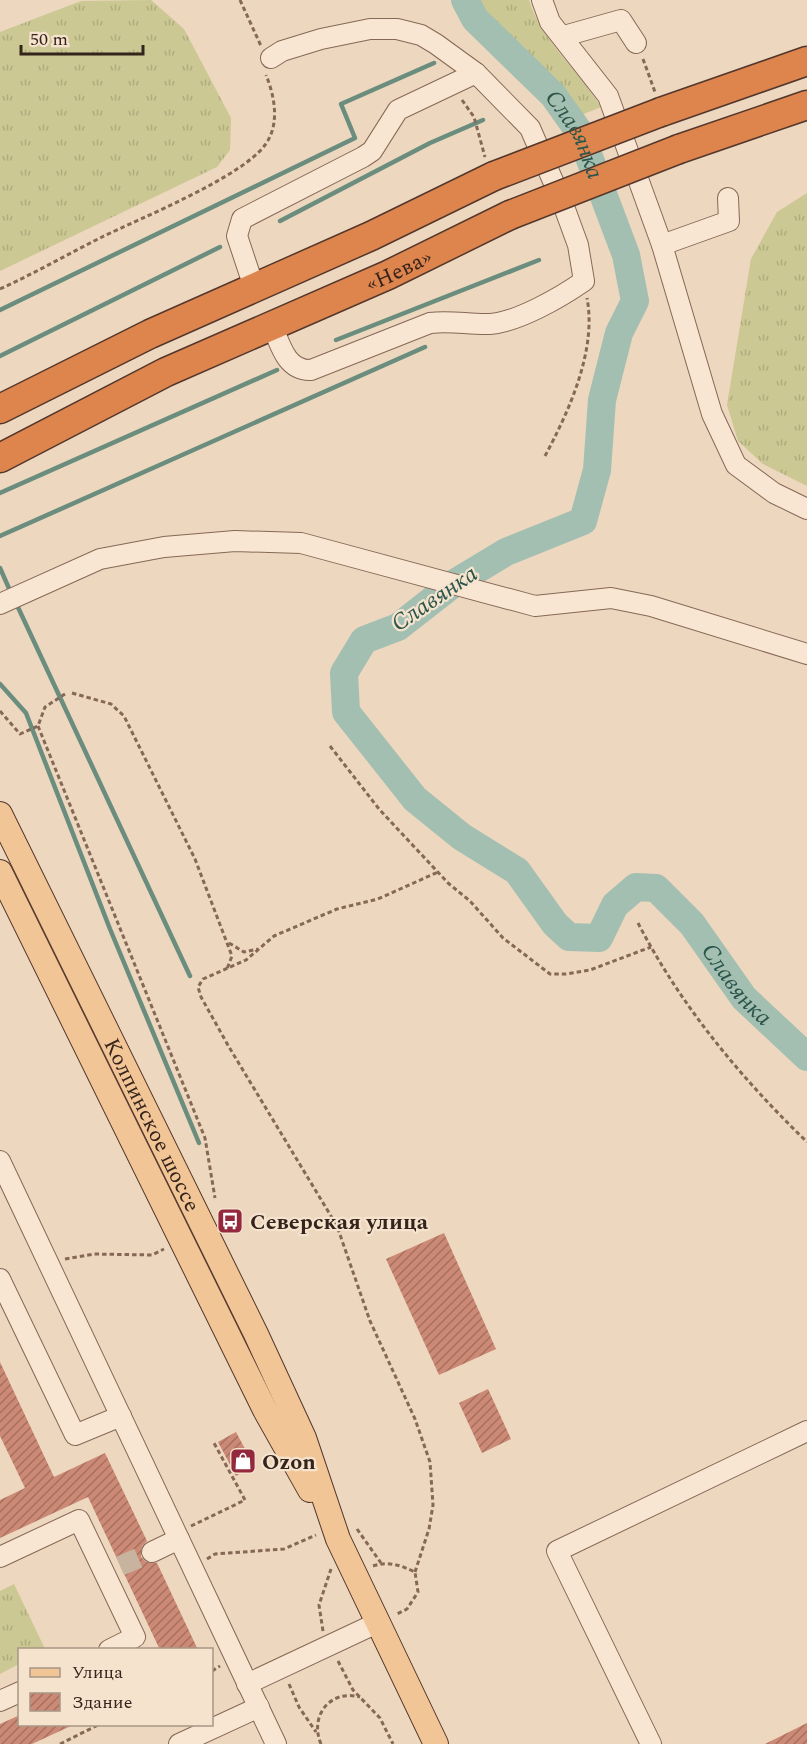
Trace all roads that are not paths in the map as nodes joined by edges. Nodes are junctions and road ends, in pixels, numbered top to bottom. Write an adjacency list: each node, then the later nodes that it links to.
1 (542, 0): 2 (street)
2 (564, 36): 3 (street); 9 (street)
3 (639, 50)
4 (271, 58): 6 (street)
5 (807, 61): 10 (highway, «Нева», bridge)
6 (476, 74): 10 (street); 11 (street)
7 (807, 105): 11 (highway, «Нева», bridge)
8 (728, 198): 9 (street)
9 (662, 245): 14 (street)
10 (254, 288): 12 (highway, «Нева»)
11 (272, 325): 13 (highway, «Нева»)
12 (0, 409)
13 (0, 458)
14 (807, 509)
15 (0, 604): 16 (street)
16 (807, 654)
17 (0, 814): 24 (main road, Колпинское шоссе)
18 (0, 872): 24 (main road, Колпинское шоссе)
19 (0, 1161): 20 (street)
20 (7, 1193): 22 (street)
21 (0, 1279): 22 (street)
22 (121, 1416): 25 (street)
23 (807, 1431): 37 (street)
24 (339, 1533): 28 (main road, Колпинское шоссе)
25 (177, 1536): 26 (street); 30 (street)
26 (152, 1552)
27 (0, 1557): 29 (street)
28 (378, 1623): 30 (street); 36 (main road, Колпинское шоссе)
29 (113, 1648)
30 (247, 1684): 33 (street)
31 (18, 1693): 32 (street)
32 (0, 1701)
33 (259, 1707): 34 (street); 35 (street)
34 (179, 1744)
35 (276, 1744)
36 (436, 1744)
37 (651, 1744)

